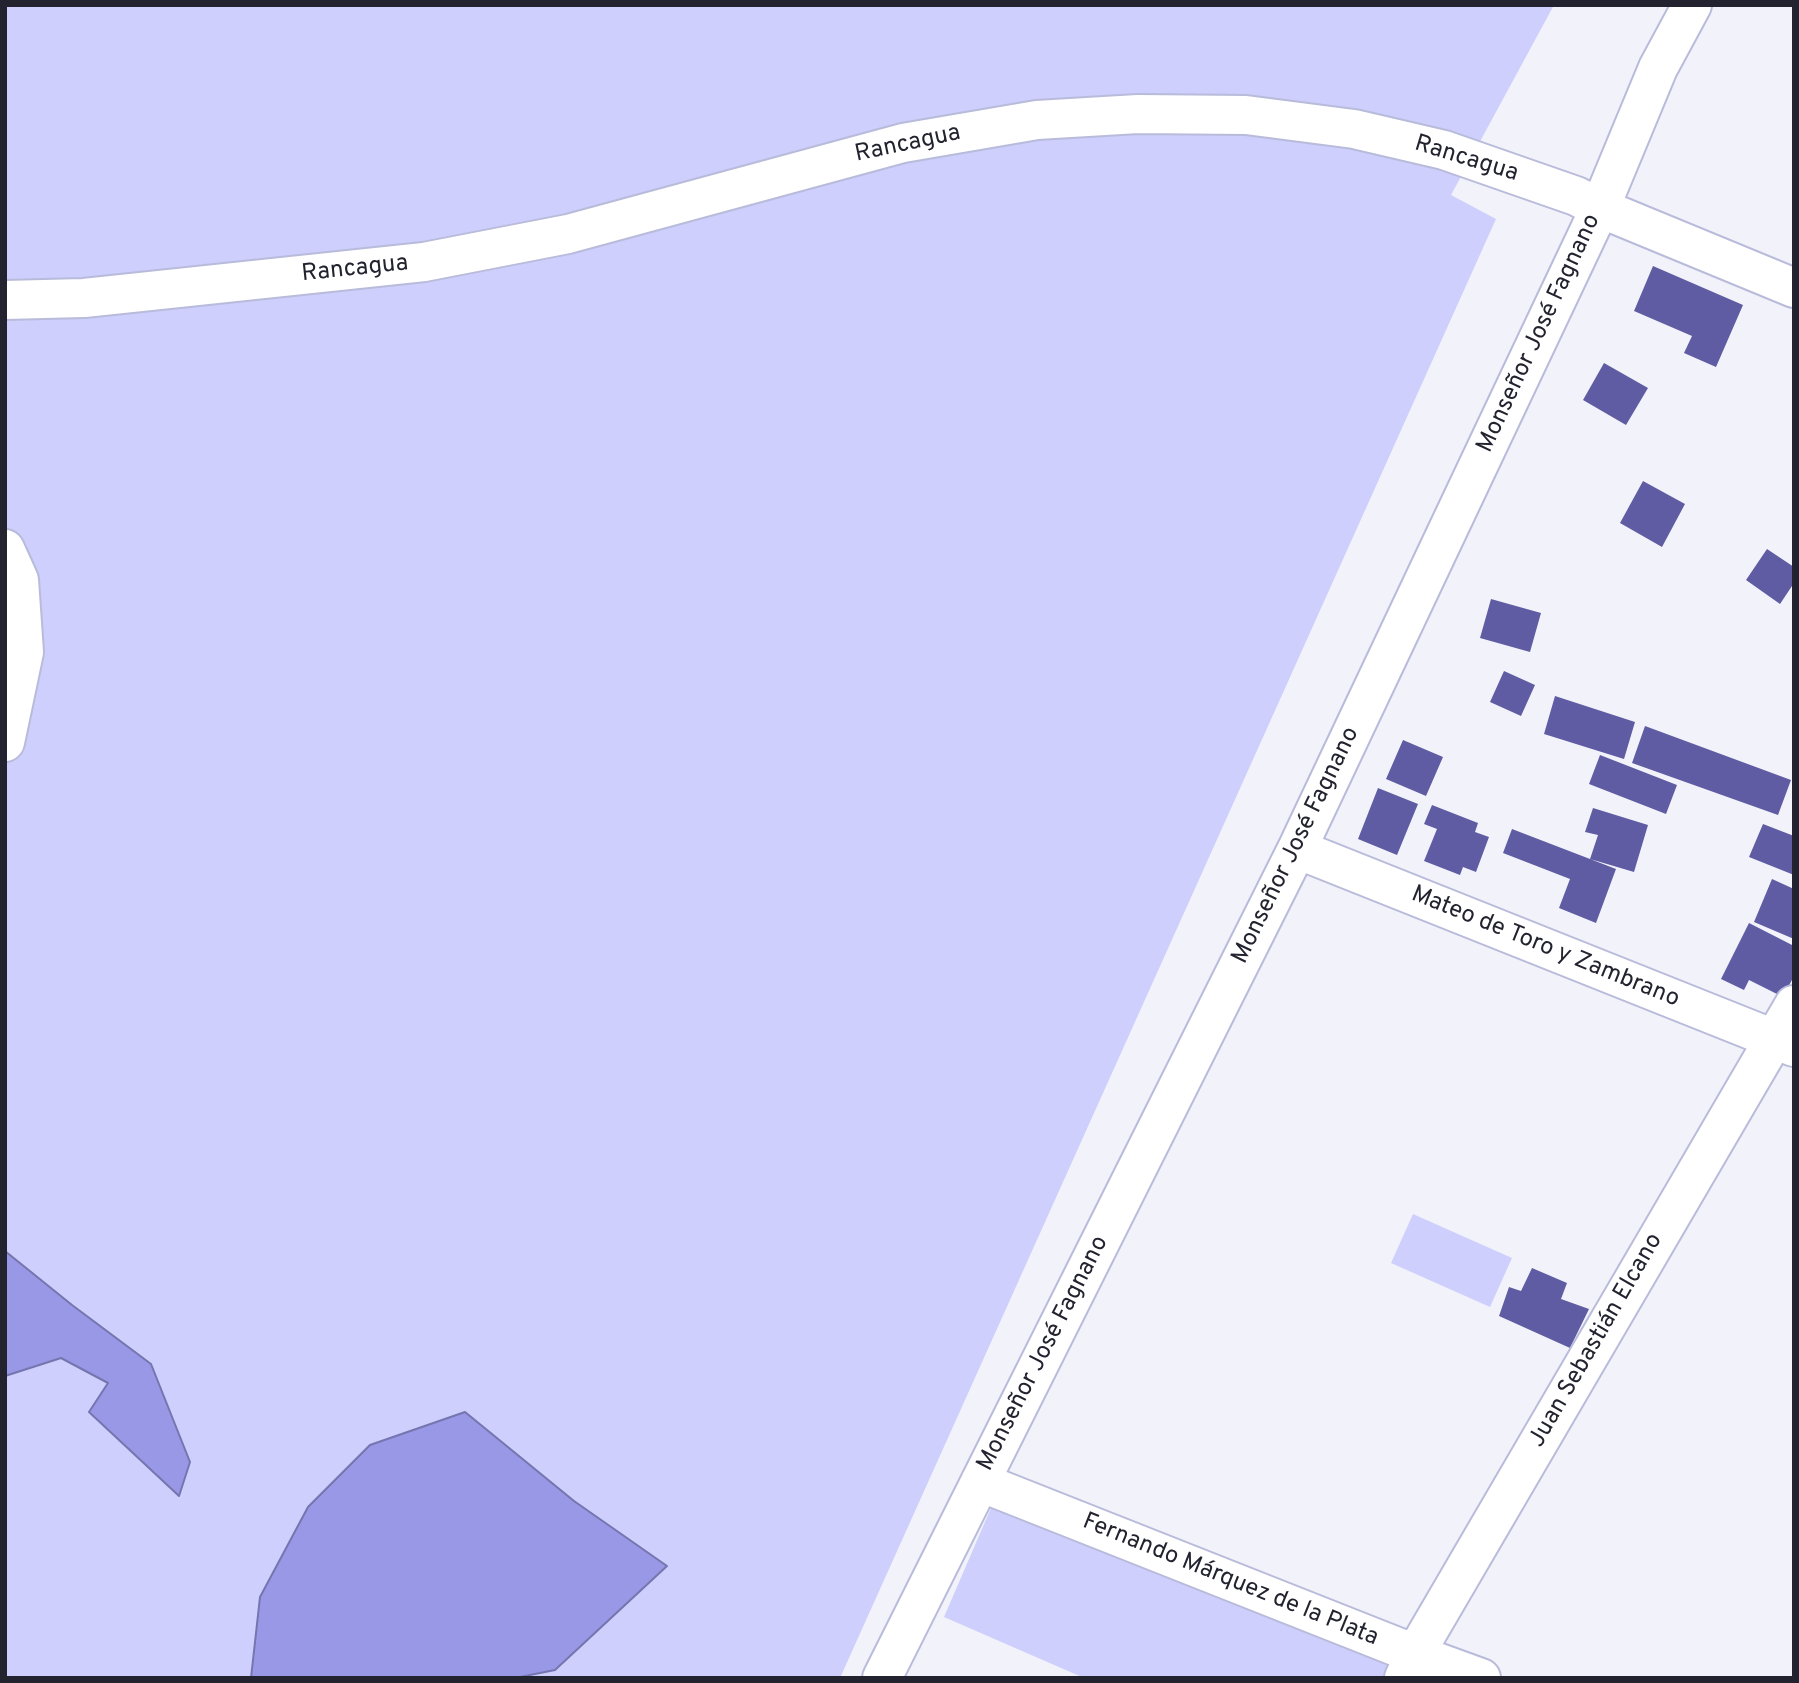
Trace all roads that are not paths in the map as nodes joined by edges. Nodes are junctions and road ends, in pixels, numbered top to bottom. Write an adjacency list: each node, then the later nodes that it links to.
1 (1692, 5): 2 (street, Monseñor José Fagnano)
2 (1600, 208): 3 (street, Rancagua); 4 (street, Rancagua); 7 (street, Monseñor José Fagnano)
3 (1794, 288)
4 (5, 300)
5 (5, 549): 6 (street)
6 (5, 742)
7 (1297, 849): 9 (street, Mateo de Toro y Zambrano); 10 (street, Monseñor José Fagnano)
8 (1794, 1005): 9 (street, Juan Sebastián Elcano)
9 (1783, 1043): 11 (street, Juan Sebastián Elcano)
10 (980, 1482): 11 (street, Fernando Márquez de la Plata); 12 (street, Monseñor José Fagnano)
11 (1409, 1666): 13 (street, Fernando Márquez de la Plata)
12 (882, 1678)
13 (1481, 1678)

